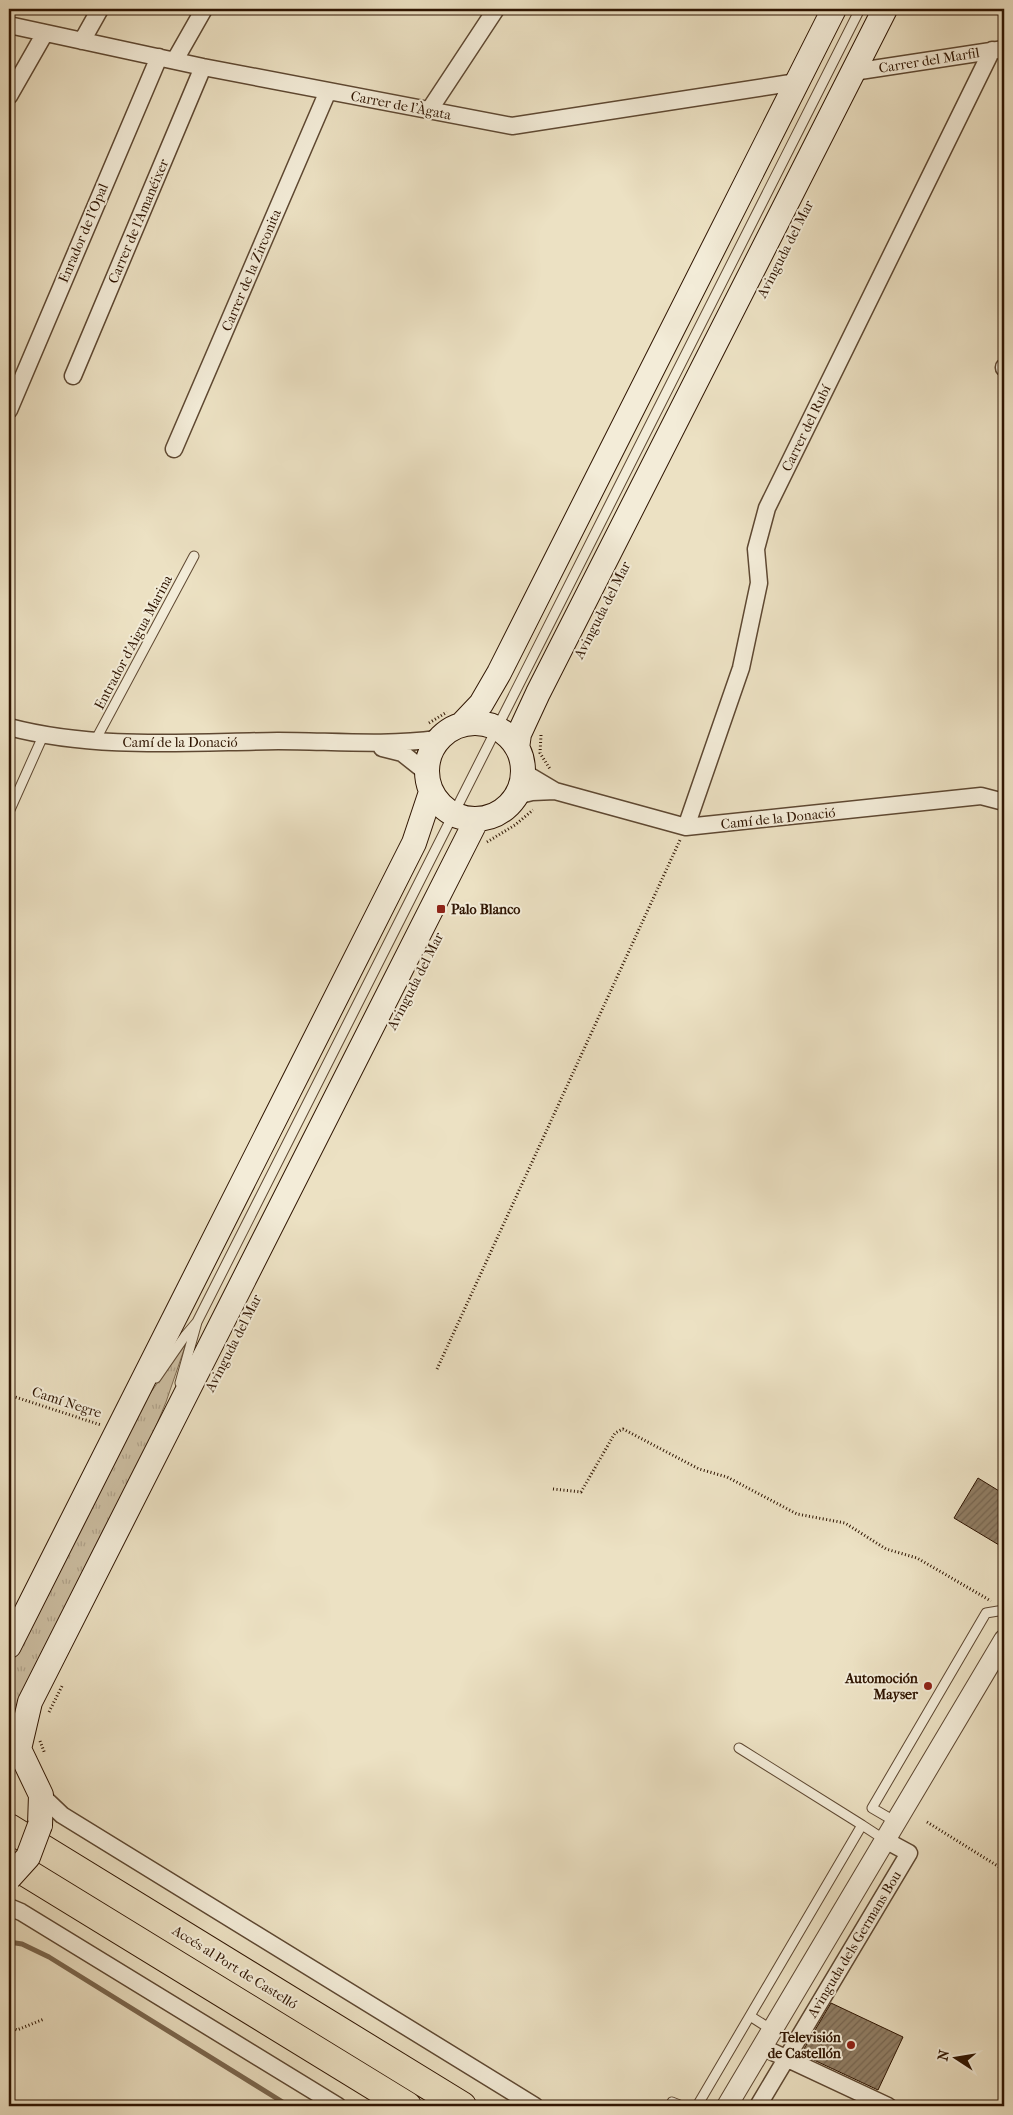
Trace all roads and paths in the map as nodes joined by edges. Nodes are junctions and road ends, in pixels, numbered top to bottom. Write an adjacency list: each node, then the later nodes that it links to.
1 (100, 9): 9 (street)
2 (204, 9): 11 (street, Enrador de l'Opal)
3 (496, 9): 17 (street)
4 (834, 9): 14 (main road)
5 (860, 9): 24 (lane, Avinguda del Mar)
6 (885, 9): 13 (main road, Avinguda del Mar)
7 (9, 25): 8 (street, Carrer de l'Àgata)
8 (45, 33): 9 (street, Carrer de l'Àgata); 16 (street)
9 (82, 41): 11 (street, Carrer de l'Àgata)
10 (998, 49): 13 (street, Carrer del Marfil); 40 (street, Carrer del Rubí)
11 (167, 59): 12 (street, Carrer de l'Àgata); 19 (street, Enrador de l'Opal)
12 (203, 67): 15 (street, Carrer de l'Àgata); 18 (street, Carrer de l'Amanéixer)
13 (853, 72): 30 (main road, Avinguda del Mar)
14 (797, 82): 17 (street, Carrer de l'Àgata); 22 (main road)
15 (328, 91): 17 (street, Carrer de l'Àgata); 20 (street, Carrer de la Zirconita)
16 (9, 96)
17 (430, 109)
18 (73, 376)
19 (9, 410)
20 (174, 449)
21 (194, 556): 28 (lane, Entrador d'Aigua Marina)
22 (462, 724): 24 (main road); 27 (main road)
23 (9, 727): 26 (street, Camí de la Donació)
24 (497, 727): 30 (main road); 38 (lane, Avinguda del Mar)
25 (541, 731): 33 (path)
26 (44, 736): 28 (street, Camí de la Donació); 37 (lane)
27 (437, 739): 29 (street, Camí de la Donació); 32 (main road, Avinguda del Mar)
28 (95, 741): 29 (street, Camí de la Donació)
29 (353, 741): 32 (street, Camí de la Donació)
30 (517, 748): 31 (main road)
31 (523, 772): 33 (street, Camí de la Donació); 34 (main road)
32 (428, 782): 38 (main road); 45 (main road, Avinguda del Mar)
33 (555, 792): 34 (street, Camí de la Donació); 40 (street, Camí de la Donació)
34 (516, 796): 39 (main road)
35 (1004, 802): 40 (street, Camí de la Donació)
36 (538, 809): 41 (path)
37 (9, 812)
38 (453, 814): 39 (main road); 42 (lane, Avinguda del Mar)
39 (477, 819): 46 (main road, Avinguda del Mar)
40 (686, 827): 43 (path)
41 (483, 845)
42 (197, 1322): 45 (lane, Avinguda del Mar); 46 (lane, Avinguda del Mar)
43 (437, 1369)
44 (9, 1394): 47 (path, Camí Negre)
45 (134, 1402): 47 (main road, Avinguda del Mar)
46 (172, 1420): 55 (main road, Avinguda del Mar)
47 (118, 1432): 52 (main road, Avinguda del Mar)
48 (553, 1489): 49 (path)
49 (996, 1604)
50 (1004, 1610): 59 (lane)
51 (1004, 1640): 59 (street, Avinguda dels Germans Bou)
52 (9, 1646)
53 (66, 1678): 54 (path)
54 (48, 1714)
55 (22, 1743): 57 (path); 58 (main road)
56 (739, 1748): 61 (lane)
57 (48, 1763)
58 (41, 1795): 66 (main road, bridge); 77 (street)
59 (896, 1822): 63 (street, Avinguda dels Germans Bou)
60 (926, 1822): 65 (path)
61 (862, 1825): 63 (lane); 68 (lane)
62 (9, 1828): 76 (highway, Accés al Port de Castelló)
63 (885, 1840): 71 (street, Avinguda dels Germans Bou); 73 (street, Avinguda dels Germans Bou)
64 (9, 1862): 75 (highway, Accés al Port de Castelló)
65 (1004, 1870)
66 (9, 1878)
67 (9, 1907): 74 (street)
68 (750, 2016): 71 (lane); 80 (lane)
69 (44, 2019): 70 (path)
70 (9, 2027)
71 (772, 2030): 72 (street, Avinguda dels Germans Bou)
72 (762, 2047): 73 (street); 81 (street, Avinguda dels Germans Bou)
73 (786, 2059): 82 (street, Avinguda dels Germans Bou); 83 (street)
74 (338, 2106)
75 (407, 2106)
76 (462, 2106)
77 (535, 2106)
78 (670, 2106): 79 (lane)
79 (682, 2106)
80 (697, 2106)
81 (727, 2106)
82 (758, 2106)
83 (888, 2106)

